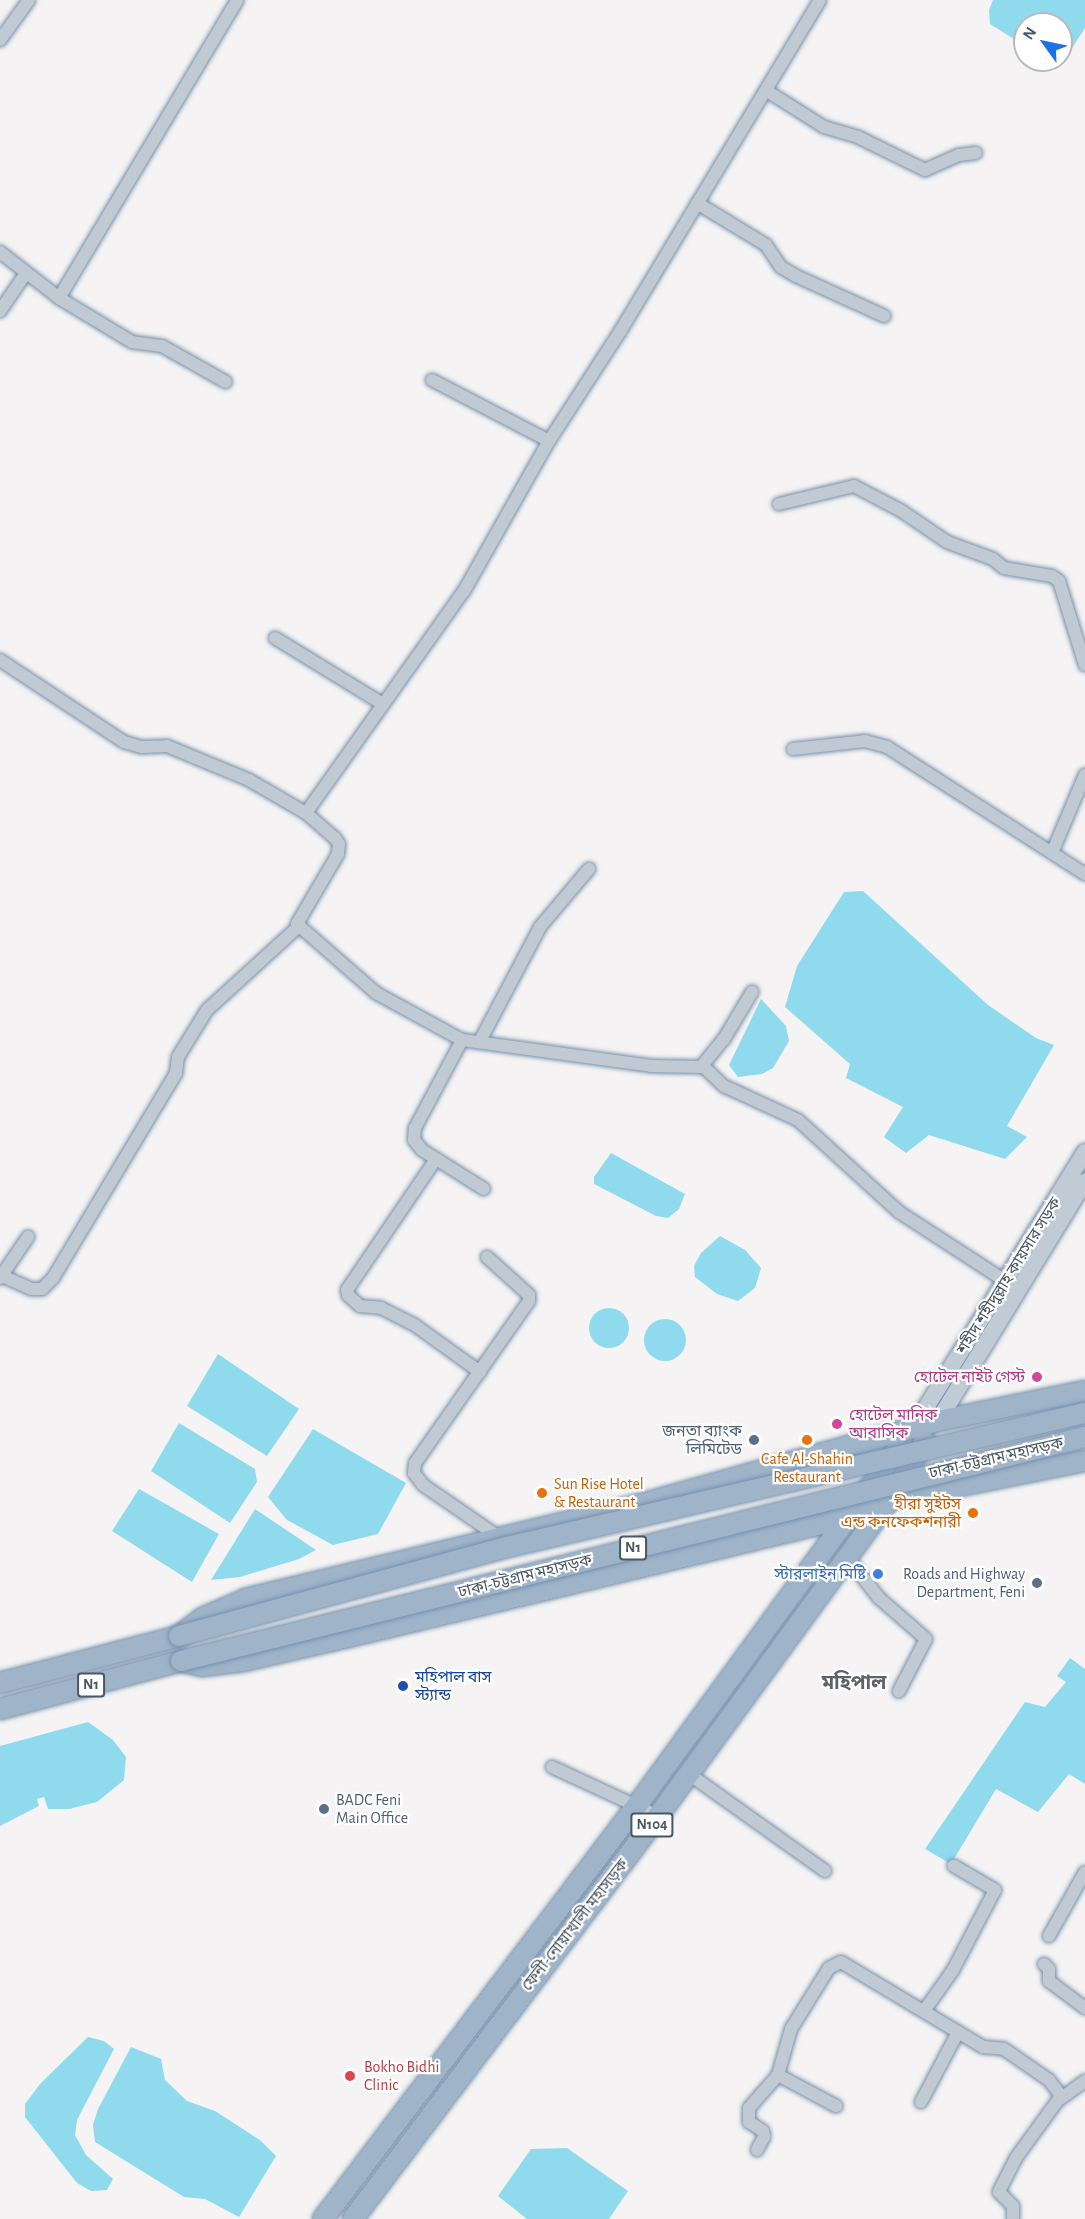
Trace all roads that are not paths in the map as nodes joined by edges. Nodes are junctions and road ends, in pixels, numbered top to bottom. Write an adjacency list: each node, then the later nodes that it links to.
1 (29, 0): 4 (street)
2 (237, 0): 10 (street)
3 (820, 0): 5 (street)
4 (0, 40)
5 (766, 91): 6 (street); 7 (street)
6 (976, 153)
7 (697, 203): 12 (street); 15 (street)
8 (0, 252): 9 (street)
9 (26, 273): 10 (street); 11 (street)
10 (59, 298): 14 (street)
11 (0, 311)
12 (884, 316)
13 (432, 380): 15 (street)
14 (226, 382)
15 (549, 441): 20 (street)
16 (779, 504): 19 (street)
17 (275, 638): 20 (street)
18 (0, 660): 23 (street)
19 (1085, 665)
20 (381, 703): 23 (street)
21 (793, 749): 24 (street)
22 (1085, 775): 24 (street)
23 (306, 813): 27 (street)
24 (1052, 853): 26 (street)
25 (589, 869): 30 (street)
26 (1085, 874)
27 (298, 927): 29 (street); 38 (street)
28 (752, 992): 31 (street)
29 (462, 1040): 30 (street); 33 (street)
30 (480, 1041): 31 (street)
31 (701, 1067): 39 (street)
32 (1085, 1152): 39 (main road, শহীদ শহীদুল্লাহ কায়সার সড়ক / N104)
33 (436, 1159): 35 (street); 40 (street)
34 (1085, 1181): 39 (main road, শহীদ শহীদুল্লাহ কায়সার সড়ক / N104)
35 (484, 1190)
36 (28, 1237): 38 (street)
37 (487, 1257): 40 (street)
38 (0, 1276)
39 (1014, 1286): 43 (main road, শহীদ শহীদুল্লাহ কায়সার সড়ক / N104); 44 (main road, শহীদ শহীদুল্লাহ কায়সার সড়ক / N104)
40 (480, 1372): 49 (street)
41 (1085, 1391): 43 (highway)
42 (1085, 1413): 51 (highway, ঢাকা-চট্টগ্রাম মহাসড়ক / N1, bridge)
43 (938, 1421): 44 (highway); 47 (highway, ফেনী-নোয়াখালী মহাসড়ক / N104)
44 (912, 1430): 48 (highway, ফেনী-নোয়াখালী মহাসড়ক / N104); 49 (highway)
45 (1085, 1437): 52 (highway, ঢাকা-চট্টগ্রাম মহাসড়ক / N1, bridge)
46 (1085, 1461): 47 (highway)
47 (888, 1500): 48 (highway); 50 (highway, ফেনী-নোয়াখালী মহাসড়ক / N104)
48 (849, 1512): 52 (highway); 58 (highway, ফেনী-নোয়াখালী মহাসড়ক / N104)
49 (500, 1538): 51 (highway)
50 (847, 1557): 54 (street); 57 (highway, ফেনী-নোয়াখালী মহাসড়ক / N104)
51 (179, 1636): 53 (highway, ঢাকা-চট্টগ্রাম মহাসড়ক / N1)
52 (182, 1661): 55 (highway, ঢাকা-চট্টগ্রাম মহাসড়ক / N1)
53 (0, 1683)
54 (899, 1691)
55 (0, 1709)
56 (552, 1767): 58 (street)
57 (690, 1773): 59 (highway, ফেনী-নোয়াখালী মহাসড়ক / N104); 61 (street)
58 (638, 1804): 59 (street); 74 (highway, ফেনী-নোয়াখালী মহাসড়ক / N104)
59 (658, 1816): 75 (highway, ফেনী-নোয়াখালী মহাসড়ক / N104)
60 (954, 1866): 66 (street)
61 (825, 1870)
62 (1085, 1872): 63 (street)
63 (1049, 1936)
64 (1044, 1964): 65 (street)
65 (1085, 2008)
66 (924, 2011): 67 (street); 68 (street)
67 (958, 2032): 70 (street); 71 (street)
68 (778, 2075): 72 (street); 73 (street)
69 (1085, 2081): 70 (street)
70 (1060, 2099): 76 (street)
71 (921, 2102)
72 (836, 2106)
73 (757, 2150)
74 (323, 2219)
75 (353, 2219)
76 (1013, 2219)

